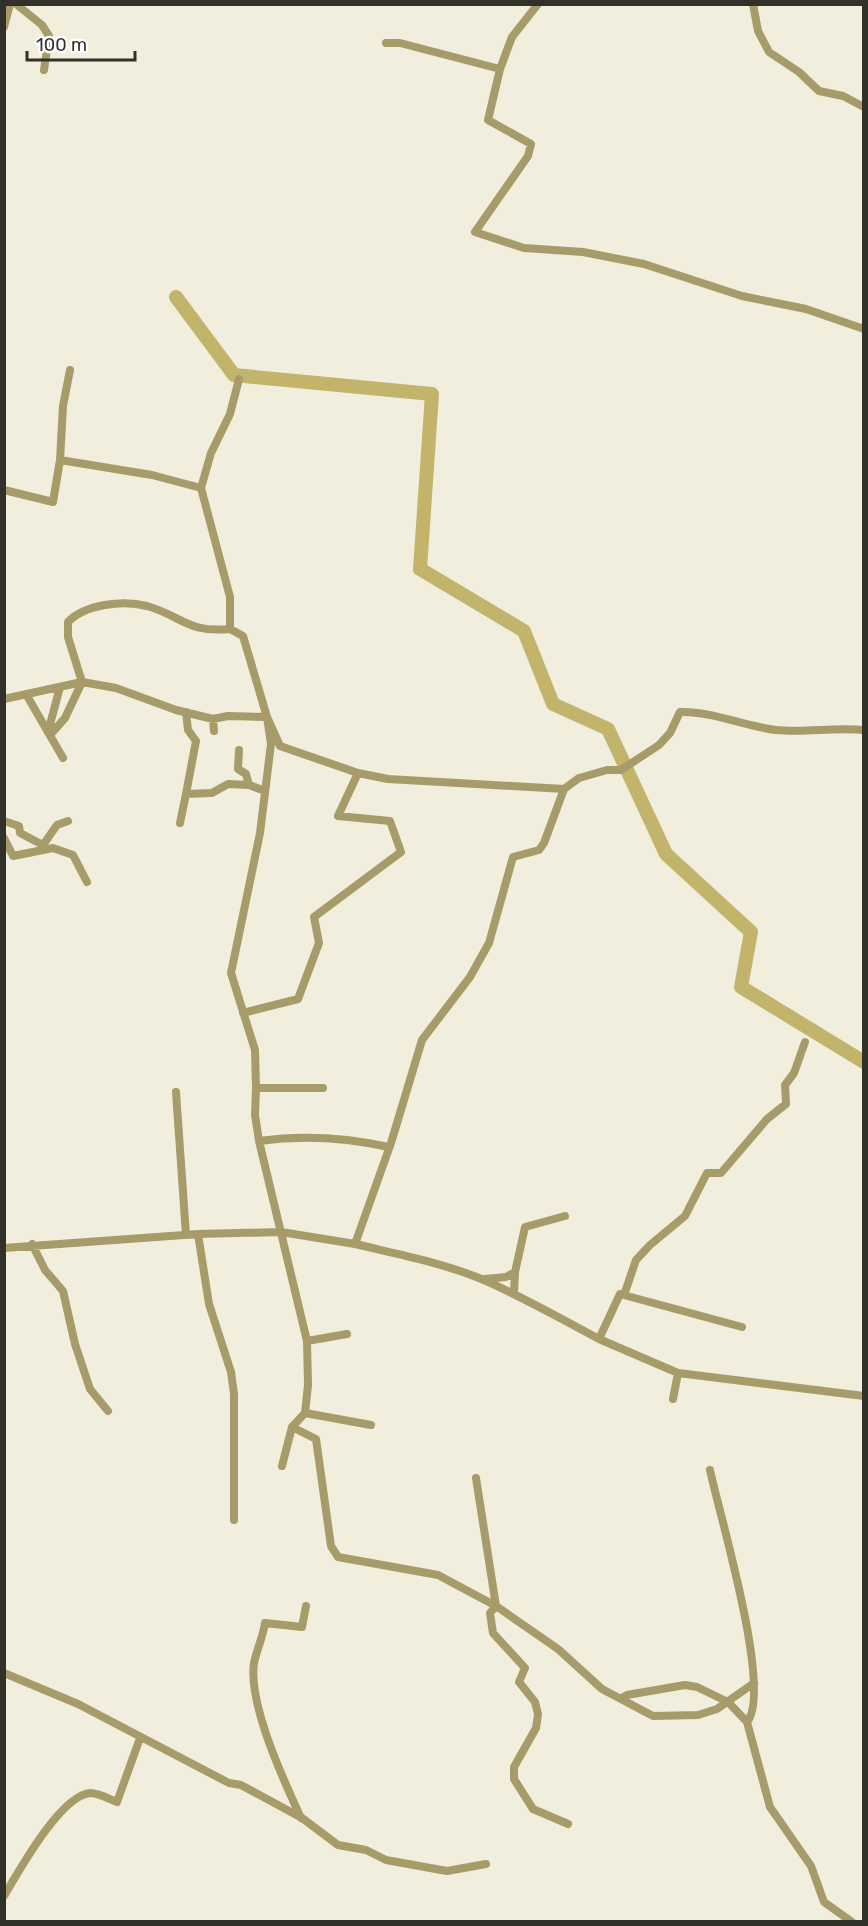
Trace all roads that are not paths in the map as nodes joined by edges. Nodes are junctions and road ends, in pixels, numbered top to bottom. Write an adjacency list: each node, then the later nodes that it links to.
1 (10, 4): 5 (street)
2 (16, 4): 8 (street)
3 (538, 4): 7 (street)
4 (753, 4): 9 (street)
5 (4, 27)
6 (386, 43): 7 (street)
7 (500, 69): 10 (street)
8 (44, 70)
9 (864, 107)
10 (864, 329)
11 (70, 370): 13 (street)
12 (239, 379): 14 (street)
13 (60, 460): 14 (street); 15 (street)
14 (201, 488): 16 (street)
15 (4, 490)
16 (231, 629): 17 (street); 22 (street)
17 (82, 682): 18 (street); 21 (street); 26 (street)
18 (60, 687): 19 (street); 26 (street)
19 (26, 694): 20 (street); 26 (street)
20 (4, 699)
21 (186, 712): 23 (street); 33 (street)
22 (267, 717): 23 (street); 29 (street); 32 (street)
23 (213, 719): 25 (street)
24 (864, 730): 31 (street)
25 (214, 731)
26 (49, 734): 28 (street)
27 (239, 750): 30 (street)
28 (63, 758)
29 (358, 773): 31 (street); 39 (street)
30 (249, 785): 32 (street); 33 (street)
31 (564, 789): 45 (street)
32 (265, 791): 39 (street)
33 (186, 794): 36 (street)
34 (4, 821): 35 (street)
35 (68, 821)
36 (180, 823)
37 (4, 838): 38 (street)
38 (87, 882)
39 (243, 1013): 41 (street)
40 (805, 1042): 56 (street)
41 (256, 1088): 42 (street); 44 (street)
42 (323, 1088)
43 (176, 1092): 49 (street)
44 (259, 1141): 45 (street); 47 (street)
45 (389, 1147): 51 (street)
46 (565, 1216): 53 (street)
47 (281, 1232): 48 (street); 51 (street); 60 (street)
48 (198, 1234): 49 (street); 71 (street)
49 (186, 1235): 50 (street)
50 (32, 1244): 52 (street); 64 (street)
51 (355, 1244): 54 (street)
52 (4, 1248)
53 (515, 1272): 54 (street); 55 (street)
54 (482, 1280): 55 (street)
55 (514, 1293): 59 (street)
56 (624, 1295): 57 (street); 59 (street)
57 (742, 1327)
58 (347, 1335): 60 (street)
59 (598, 1339): 61 (street)
60 (307, 1341): 65 (street)
61 (678, 1373): 62 (street); 63 (street)
62 (864, 1396)
63 (672, 1399)
64 (108, 1411)
65 (305, 1413): 66 (street); 67 (street)
66 (371, 1425)
67 (292, 1427): 68 (street); 73 (street)
68 (282, 1466)
69 (710, 1470): 75 (street)
70 (476, 1478): 73 (street)
71 (234, 1520)
72 (306, 1606): 80 (street)
73 (496, 1606): 76 (street); 81 (street)
74 (4, 1673): 79 (street)
75 (754, 1683): 77 (street); 78 (street)
76 (622, 1698): 77 (street); 77 (street)
77 (728, 1702): 78 (street)
78 (747, 1722): 84 (street)
79 (140, 1738): 80 (street); 83 (street)
80 (302, 1818): 82 (street)
81 (568, 1824)
82 (486, 1864)
83 (4, 1896)
84 (852, 1922)

